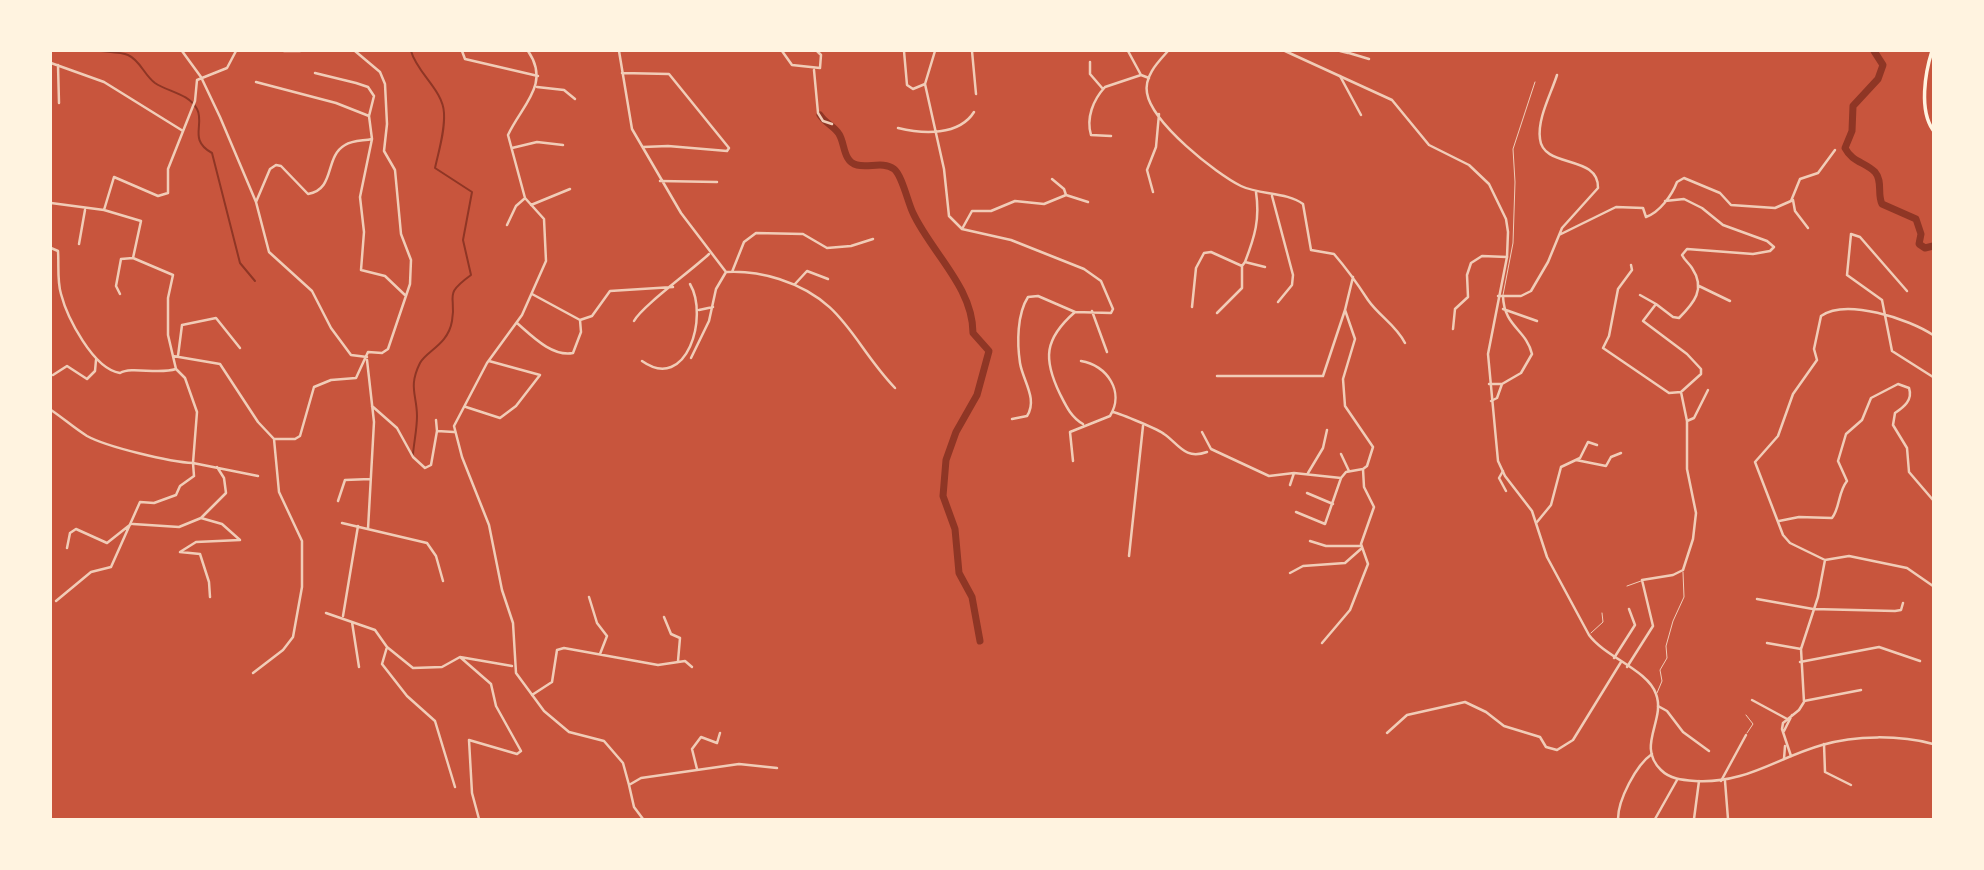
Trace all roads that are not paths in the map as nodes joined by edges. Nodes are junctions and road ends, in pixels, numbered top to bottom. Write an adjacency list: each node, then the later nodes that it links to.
1 (182, 51): 31 (street)
2 (236, 51): 31 (street)
3 (284, 51): 4 (street)
4 (299, 51)
5 (355, 51): 99 (street)
6 (462, 51): 29 (street)
7 (528, 51): 29 (street)
8 (619, 51): 26 (street)
9 (782, 51): 24 (street)
10 (817, 51): 24 (street)
11 (904, 51): 35 (street)
12 (935, 51): 35 (street)
13 (972, 51): 38 (street)
14 (1128, 51): 27 (street)
15 (1168, 51): 32 (street)
16 (1286, 51): 30 (street)
17 (1340, 51): 19 (street)
18 (1933, 51): 49 (main road)
19 (1350, 52): 20 (street)
20 (1369, 59)
21 (1090, 62): 37 (street)
22 (51, 63): 23 (street)
23 (58, 65): 40 (street); 47 (street)
24 (814, 70): 45 (street)
25 (315, 72): 44 (street)
26 (622, 73): 53 (street); 53 (street)
27 (1141, 75): 32 (street); 37 (street)
28 (1557, 75): 76 (street)
29 (538, 76): 36 (street)
30 (1340, 76): 43 (street); 81 (street)
31 (201, 77): 47 (street); 67 (street)
32 (1149, 78): 42 (street)
33 (256, 82): 44 (street)
34 (1535, 82): 100 (lane)
35 (925, 83): 48 (street)
36 (537, 87): 39 (street); 54 (street)
37 (1103, 89): 50 (street)
38 (976, 94)
39 (575, 99)
40 (59, 103)
41 (974, 112): 48 (street)
42 (1159, 114): 60 (street); 61 (street)
43 (1361, 115)
44 (369, 116): 51 (street)
45 (832, 124)
46 (898, 128): 48 (street)
47 (183, 131): 72 (street)
48 (937, 131): 75 (street)
49 (1933, 131)
50 (1111, 136)
51 (372, 139): 67 (street); 99 (street)
52 (563, 145): 54 (street)
53 (643, 147): 57 (street)
54 (512, 148): 64 (street)
55 (1835, 150): 65 (street)
56 (1052, 179): 62 (street)
57 (660, 181): 58 (street); 80 (street)
58 (717, 182)
59 (570, 189): 70 (street)
60 (1153, 192)
61 (1256, 192): 63 (street); 83 (street)
62 (1066, 195): 68 (street); 75 (street)
63 (1272, 195): 89 (street); 102 (street)
64 (525, 198): 70 (street); 73 (street)
65 (1793, 200): 66 (street); 74 (street)
66 (1665, 201): 76 (street); 93 (street)
67 (256, 202): 124 (street)
68 (1088, 202)
69 (51, 203): 71 (street)
70 (530, 205): 97 (street)
71 (85, 209): 72 (street); 78 (street)
72 (104, 209): 82 (street)
73 (507, 225)
74 (1808, 228)
75 (962, 229): 109 (street)
76 (1559, 235): 100 (street)
77 (873, 239): 88 (street)
78 (79, 244)
79 (51, 247): 126 (street)
80 (709, 254): 87 (street); 94 (street)
81 (1507, 257): 100 (street); 117 (street)
82 (133, 258): 96 (street); 122 (street)
83 (1245, 262): 85 (street); 86 (street)
84 (1631, 265): 138 (street)
85 (1242, 267): 105 (street); 111 (street)
86 (1265, 267)
87 (726, 272): 88 (street); 104 (street)
88 (732, 272): 91 (street)
89 (1354, 276): 108 (street); 119 (street)
90 (828, 279): 91 (street)
91 (794, 284): 136 (street)
92 (690, 285): 107 (street)
93 (1699, 286): 101 (street); 103 (street)
94 (673, 288): 113 (street); 114 (street)
95 (1907, 291): 112 (street)
96 (120, 294)
97 (532, 294): 113 (street); 116 (street)
98 (1640, 295): 103 (street)
99 (406, 296): 124 (street)
100 (1500, 296): 106 (street); 134 (street)
101 (1730, 301)
102 (1278, 302)
103 (1656, 304): 138 (street)
104 (713, 307): 107 (street); 125 (street)
105 (1192, 307)
106 (1503, 309): 115 (street); 135 (street)
107 (699, 310): 128 (street)
108 (1345, 310): 132 (street); 162 (street)
109 (1092, 311): 110 (street); 121 (street)
110 (1074, 312): 144 (street); 147 (street)
111 (1217, 313)
112 (1885, 317): 118 (street); 133 (street); 178 (street)
113 (580, 320): 116 (street)
114 (634, 321)
115 (1537, 321)
116 (516, 323): 127 (street)
117 (1453, 329)
118 (1933, 335)
119 (1405, 343)
120 (240, 348): 123 (street)
121 (1107, 352)
122 (173, 356): 123 (street); 130 (street)
123 (178, 356): 153 (street)
124 (367, 357): 140 (street); 153 (street)
125 (691, 358)
126 (96, 360): 130 (street); 131 (street)
127 (489, 361): 141 (street); 141 (street)
128 (642, 361)
129 (1081, 361): 143 (street)
130 (176, 369): 160 (street)
131 (53, 375)
132 (1217, 376)
133 (1933, 377)
134 (1489, 384): 135 (street); 139 (street)
135 (1502, 384): 139 (street)
136 (895, 387)
137 (1708, 390): 146 (street)
138 (1681, 392): 146 (street)
139 (1491, 401): 164 (street)
140 (372, 406): 150 (street); 169 (street)
141 (466, 407): 151 (street)
142 (51, 410): 160 (street)
143 (1113, 412): 147 (street); 148 (street)
144 (1013, 419)
145 (436, 420): 150 (street)
146 (1687, 421): 189 (street)
147 (1083, 424): 159 (street)
148 (1143, 426): 155 (street); 187 (street)
149 (1328, 430): 166 (street)
150 (437, 432): 151 (street)
151 (454, 432): 220 (street)
152 (1202, 432): 165 (street)
153 (274, 439): 223 (street)
154 (1597, 445): 158 (street)
155 (1207, 452)
156 (1621, 453): 158 (street)
157 (1340, 454): 163 (street)
158 (1576, 460): 181 (street)
159 (1073, 461)
160 (193, 463): 161 (street); 179 (street)
161 (217, 467): 167 (street); 177 (street)
162 (1363, 470): 163 (street); 185 (street)
163 (1349, 471): 168 (street)
164 (1503, 471): 171 (street); 181 (street)
165 (1294, 473): 166 (street); 170 (street)
166 (1308, 473): 168 (street)
167 (258, 476)
168 (1341, 478): 175 (street)
169 (370, 480): 174 (street); 183 (street)
170 (1290, 485)
171 (1506, 491)
172 (1307, 493): 175 (street)
173 (1933, 500): 178 (street)
174 (338, 501)
175 (1333, 504): 176 (street)
176 (1296, 512)
177 (201, 518): 179 (street); 195 (street)
178 (1779, 521): 188 (street)
179 (133, 523): 186 (street); 198 (street)
180 (342, 523): 182 (street)
181 (1536, 523): 207 (street)
182 (358, 526): 183 (street); 204 (street)
183 (368, 529): 192 (street)
184 (1310, 541): 185 (street)
185 (1361, 547): 190 (street); 208 (street)
186 (67, 548)
187 (1129, 556)
188 (1825, 560): 194 (street); 201 (street)
189 (1683, 569): 191 (street); 225 (lane)
190 (1290, 573)
191 (1642, 580): 193 (lane); 222 (street)
192 (443, 581)
193 (1627, 586)
194 (1933, 586)
195 (210, 597)
196 (589, 597): 212 (street)
197 (1757, 599): 201 (street)
198 (56, 601)
199 (1903, 603): 201 (street)
200 (1629, 609): 214 (street)
201 (1814, 609): 211 (street)
202 (326, 613): 204 (street)
203 (1602, 613): 207 (lane)
204 (343, 617): 206 (street)
205 (664, 617): 215 (street)
206 (351, 621): 210 (street); 219 (street)
207 (1589, 635): 214 (street)
208 (1322, 643)
209 (1768, 643): 211 (street)
210 (387, 647): 213 (street); 249 (street)
211 (1801, 649): 217 (street)
212 (600, 655): 215 (street); 226 (street)
213 (460, 657): 220 (street); 250 (street)
214 (1614, 658): 218 (street)
215 (678, 661): 221 (street)
216 (1920, 661): 217 (street)
217 (1800, 662): 228 (street)
218 (1621, 663): 222 (street); 233 (street)
219 (359, 667)
220 (513, 667): 226 (street)
221 (692, 667)
222 (1627, 667): 225 (street)
223 (253, 673)
224 (1861, 690): 228 (street)
225 (1656, 694): 229 (street)
226 (531, 695): 247 (street)
227 (1752, 700): 231 (street)
228 (1804, 701): 231 (street)
229 (1658, 706): 238 (street); 239 (street)
230 (1746, 715): 234 (lane)
231 (1787, 719): 235 (street)
232 (720, 733): 243 (street)
233 (1387, 733)
234 (1746, 736): 246 (street)
235 (1786, 743): 240 (street); 241 (street)
236 (1824, 744): 237 (street); 240 (street); 248 (street)
237 (1933, 744)
238 (1709, 751)
239 (1652, 754): 244 (street); 252 (street)
240 (1791, 756): 241 (street)
241 (1784, 759): 246 (street)
242 (777, 768): 243 (street)
243 (697, 769): 247 (street)
244 (1677, 780): 245 (street); 253 (street)
245 (1699, 781): 246 (street); 254 (street)
246 (1723, 781): 255 (street)
247 (629, 785): 251 (street)
248 (1851, 785)
249 (455, 787)
250 (479, 819)
251 (643, 819)
252 (1618, 819)
253 (1655, 819)
254 (1694, 819)
255 (1728, 819)

